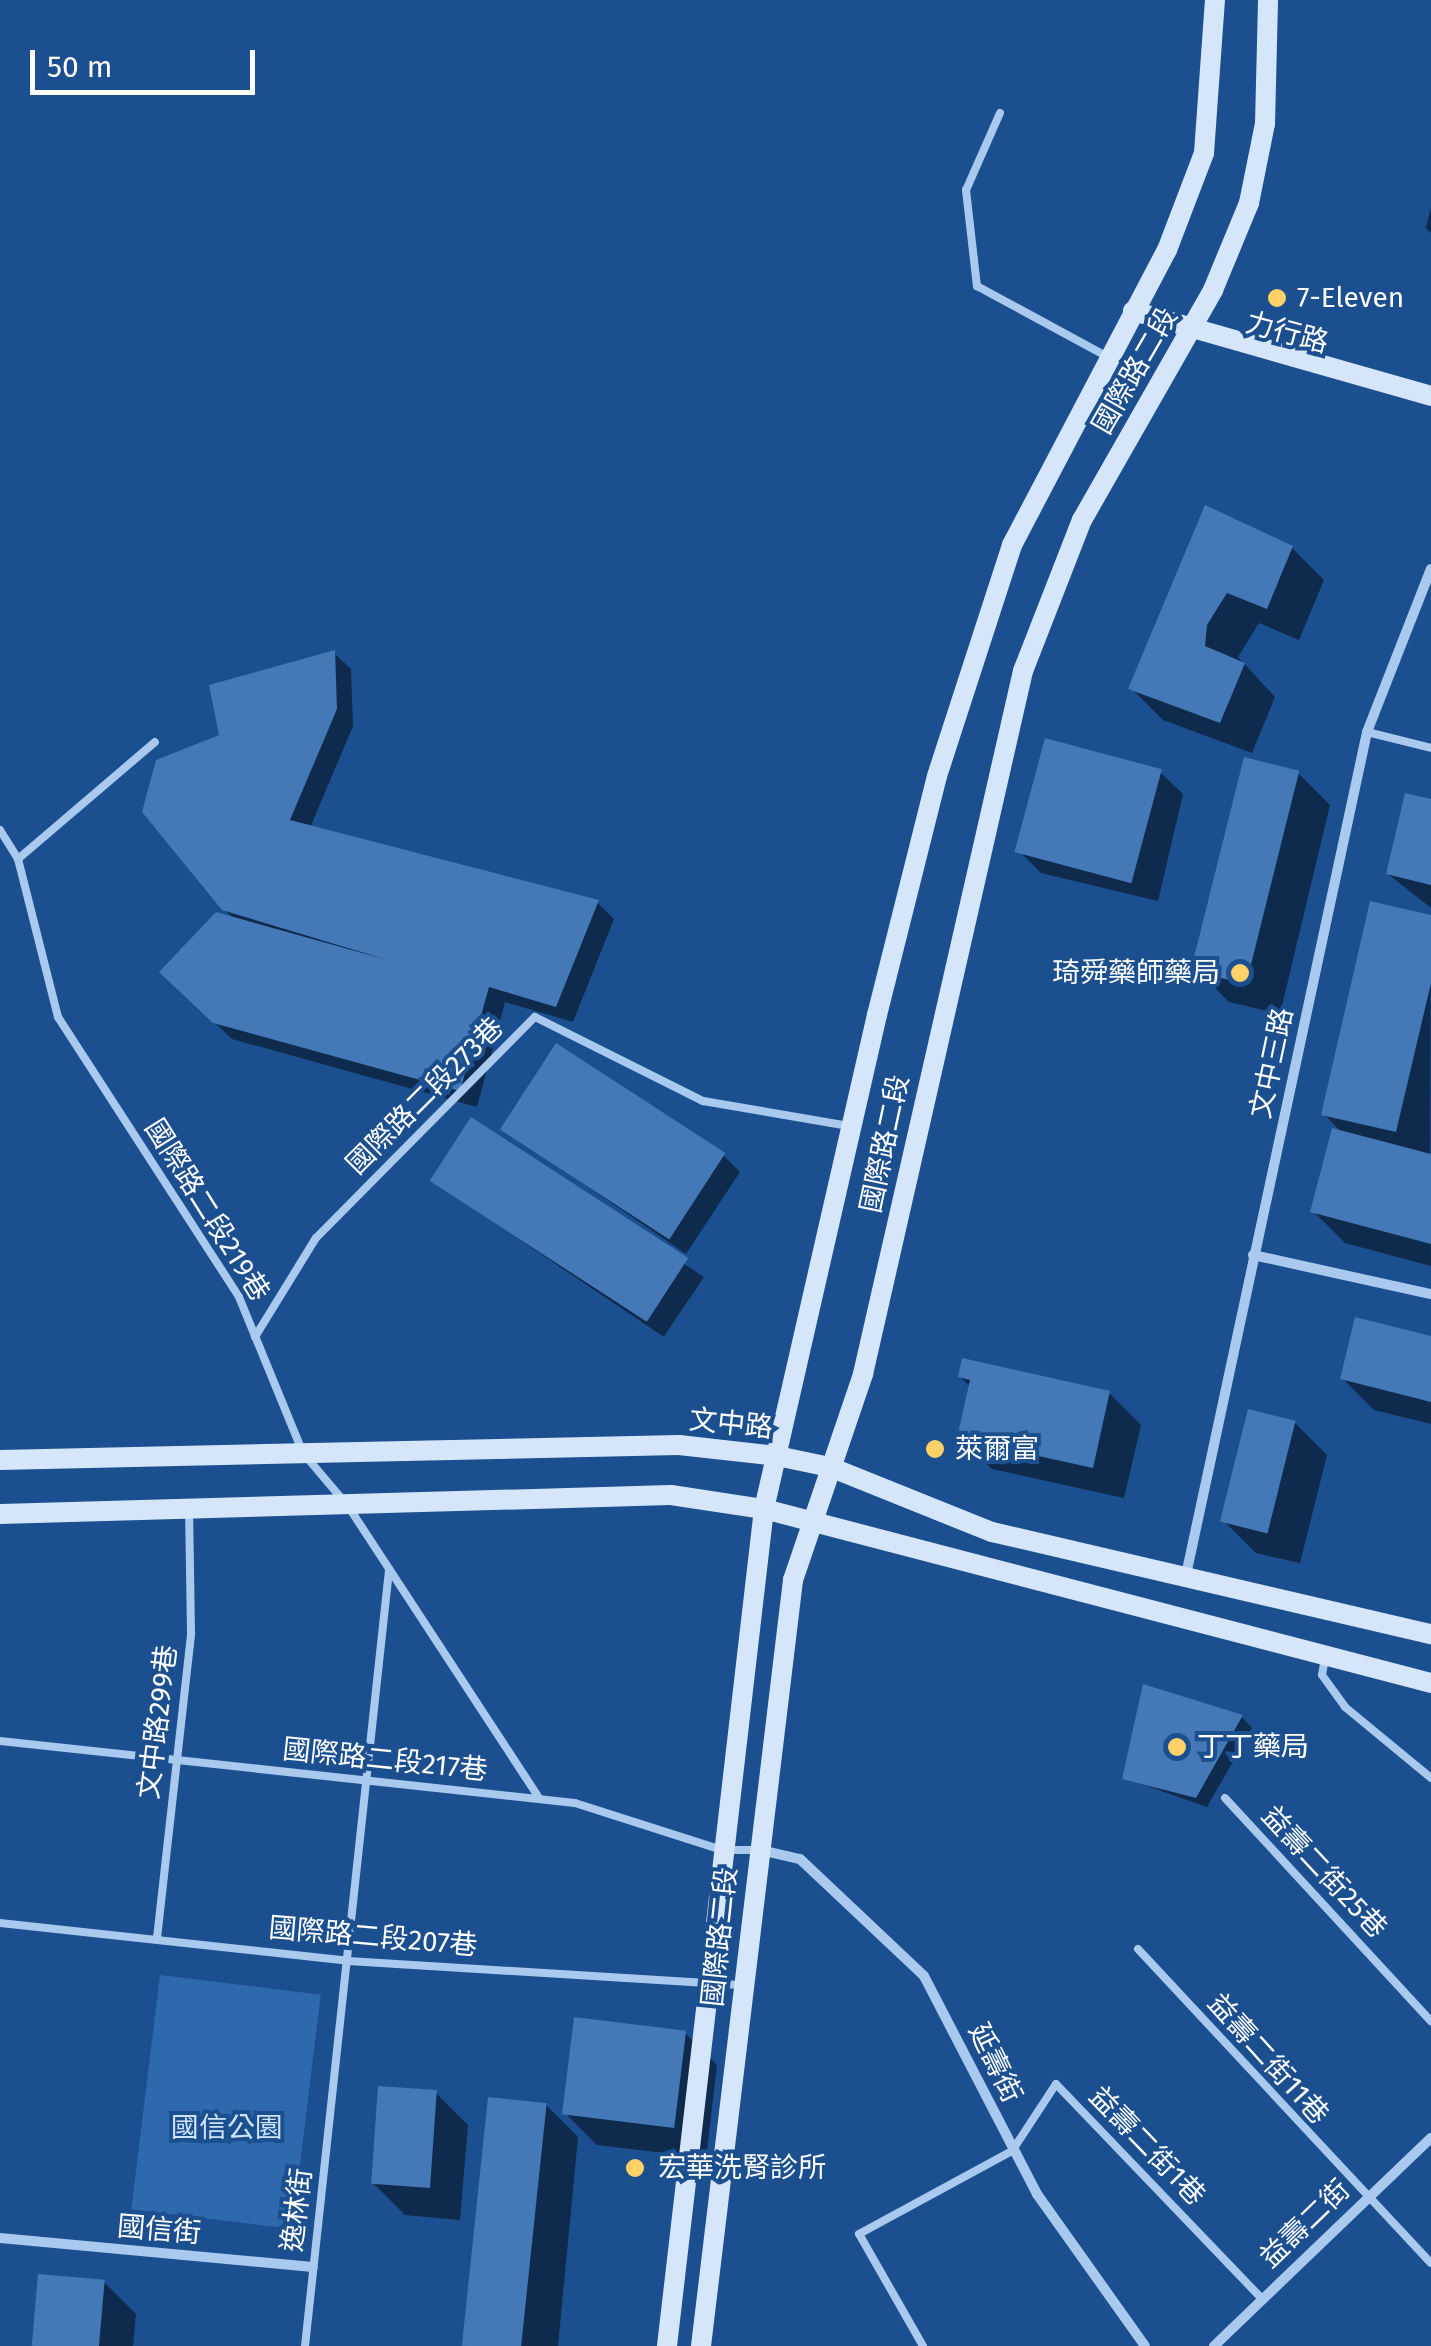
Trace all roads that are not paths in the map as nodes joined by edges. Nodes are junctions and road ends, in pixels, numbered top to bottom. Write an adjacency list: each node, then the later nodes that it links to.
1 (1214, 0): 4 (street, 國際路二段)
2 (1268, 0): 5 (street, 國際路二段)
3 (1000, 112): 6 (lane)
4 (1132, 311): 5 (street, 力行路); 6 (street, 國際路二段)
5 (1188, 334): 7 (street, 力行路); 21 (street, 國際路二段)
6 (1108, 357): 14 (street, 國際路二段)
7 (1431, 396)
8 (1431, 570): 9 (street, 文中三路)
9 (1367, 732): 11 (lane); 15 (street, 文中三路)
10 (155, 742): 13 (lane)
11 (1431, 748)
12 (0, 830): 13 (lane, 國際路二段219巷)
13 (18, 859): 17 (lane, 國際路二段219巷)
14 (853, 1126): 17 (lane, 國際路二段273巷); 19 (street, 國際路二段)
15 (1253, 1254): 16 (street); 28 (street, 文中三路)
16 (1431, 1294)
17 (256, 1338): 18 (lane, 國際路二段219巷)
18 (303, 1453): 19 (street, 文中路); 20 (street, 文中路); 22 (lane, 國際路二段219巷)
19 (777, 1456): 21 (street, 文中路); 24 (street, 國際路二段)
20 (0, 1460)
21 (830, 1468): 26 (street, 國際路二段); 28 (street, 文中路)
22 (348, 1506): 23 (street); 24 (street); 27 (lane, 國際路二段219巷)
23 (189, 1510): 25 (street); 33 (lane, 文中路299巷)
24 (764, 1510): 26 (street); 38 (street, 國際路二段)
25 (0, 1514)
26 (808, 1522): 30 (street); 39 (street, 國際路二段)
27 (389, 1568): 35 (lane, 逸林街); 37 (lane, 國際路二段219巷)
28 (1186, 1575): 29 (street, 文中路)
29 (1431, 1634)
30 (1325, 1658): 31 (street); 34 (lane)
31 (1431, 1683)
32 (0, 1740): 33 (lane, 國際路二段217巷)
33 (175, 1759): 35 (lane, 國際路二段217巷); 41 (lane, 文中路299巷)
34 (1431, 1778)
35 (366, 1781): 37 (lane, 國際路二段217巷); 43 (lane, 逸林街)
36 (1225, 1798): 46 (lane, 益壽二街25巷)
37 (540, 1799): 38 (lane, 國際路二段217巷)
38 (722, 1850): 39 (lane, 國際路二段217巷); 44 (street, 國際路二段)
39 (758, 1850): 45 (street, 國際路二段); 48 (street, 延壽街)
40 (0, 1923): 41 (lane, 國際路二段207巷)
41 (157, 1938): 43 (lane, 國際路二段207巷)
42 (1138, 1950): 49 (lane, 益壽二街11巷)
43 (348, 1961): 44 (lane, 國際路二段207巷); 52 (lane, 逸林街)
44 (708, 1983): 45 (lane, 國際路二段207巷); 55 (street, 國際路二段)
45 (742, 1985): 56 (street, 國際路二段)
46 (1431, 2021)
47 (1431, 2138): 49 (street, 益壽二街)
48 (1012, 2150): 53 (lane, 益壽二街1巷); 57 (lane); 58 (street, 延壽街)
49 (1363, 2198): 51 (lane, 益壽二街11巷); 53 (street, 益壽二街)
50 (0, 2238): 52 (street, 國信街)
51 (1431, 2263)
52 (313, 2267): 54 (lane, 逸林街)
53 (1262, 2298): 59 (street, 益壽二街)
54 (306, 2346)
55 (667, 2346)
56 (701, 2346)
57 (924, 2346)
58 (1145, 2346)
59 (1214, 2346)

